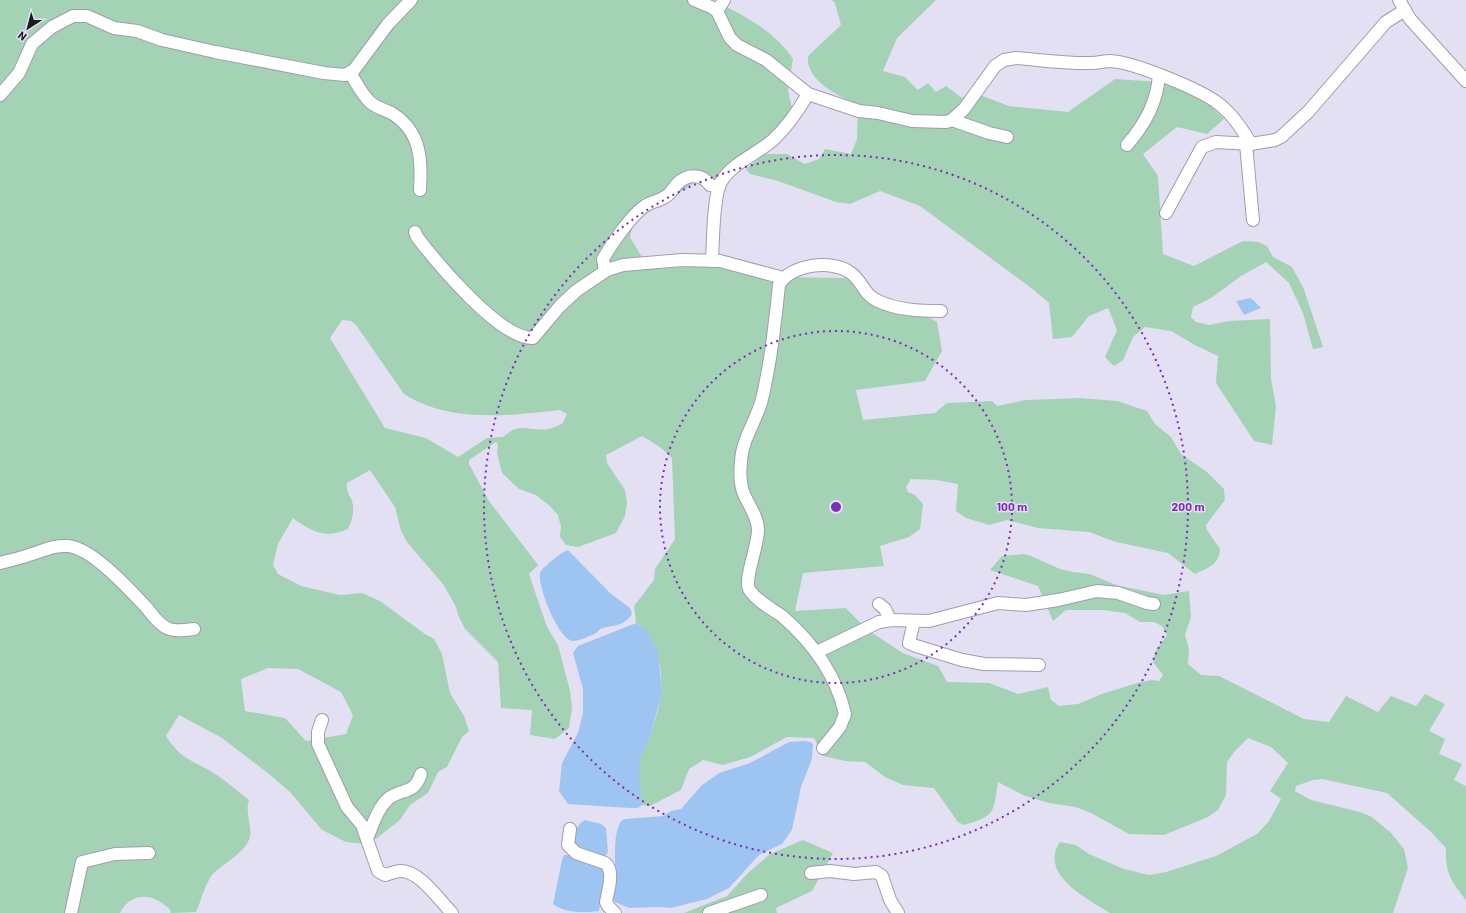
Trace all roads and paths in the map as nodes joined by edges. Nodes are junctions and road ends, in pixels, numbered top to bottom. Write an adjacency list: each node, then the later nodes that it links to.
1 (411, 0): 6 (street)
2 (694, 0): 5 (street)
3 (724, 0): 5 (street)
4 (1402, 5): 8 (street); 13 (street)
5 (717, 11): 9 (street)
6 (350, 73): 10 (street); 16 (street)
7 (1158, 76): 11 (street); 13 (street); 14 (street)
8 (1466, 81)
9 (808, 94): 11 (street); 15 (street)
10 (0, 95)
11 (952, 120): 12 (street)
12 (1007, 136)
13 (1249, 144): 17 (street); 18 (street)
14 (1127, 145)
15 (719, 187): 20 (street); 21 (street)
16 (420, 190)
17 (1166, 213)
18 (1252, 220)
19 (415, 232): 21 (street)
20 (712, 261): 21 (street); 22 (street)
21 (605, 271)
22 (783, 278): 23 (street); 30 (street)
23 (941, 311)
24 (0, 563): 29 (street)
25 (879, 604): 27 (street)
26 (1154, 604): 28 (street)
27 (890, 620): 28 (street); 30 (street)
28 (914, 621): 31 (street)
29 (194, 629)
30 (817, 652): 33 (street)
31 (1038, 665)
32 (322, 720): 36 (street)
33 (823, 748)
34 (421, 774): 36 (street)
35 (570, 829): 42 (street)
36 (367, 838): 41 (street)
37 (149, 853): 40 (street)
38 (811, 873): 44 (street)
39 (761, 895): 43 (street)
40 (71, 913)
41 (452, 913)
42 (615, 913)
43 (709, 913)
44 (898, 913)

